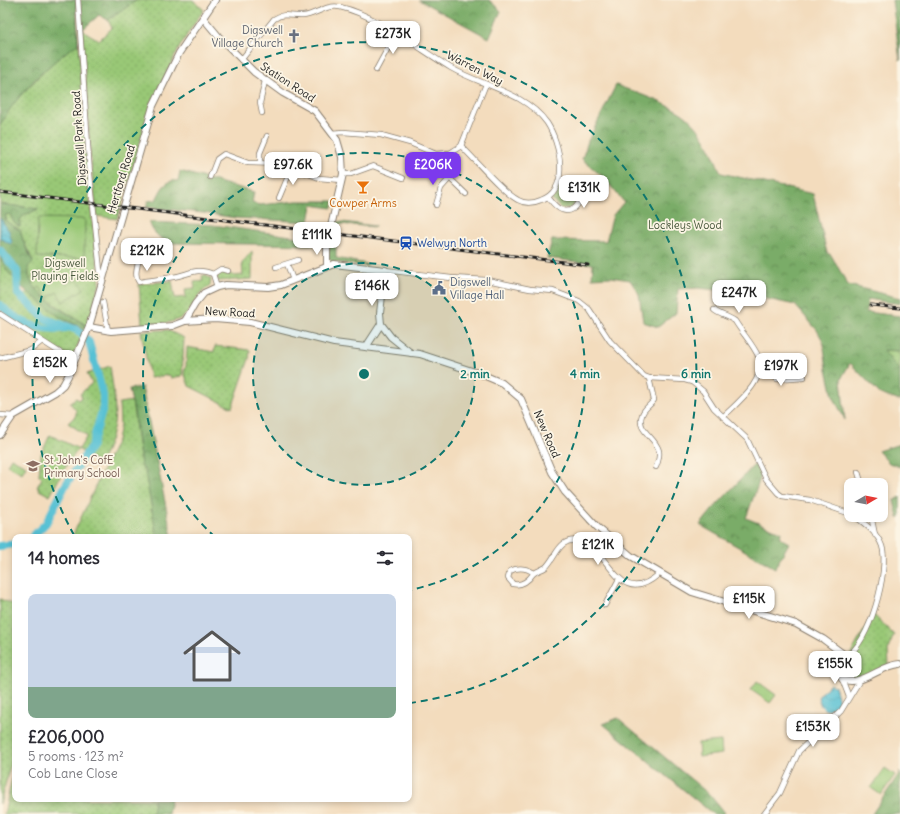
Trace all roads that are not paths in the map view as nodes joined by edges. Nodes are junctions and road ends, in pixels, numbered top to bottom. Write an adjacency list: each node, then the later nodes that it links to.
1 (78, 0): 34 (street, Digswell Park Road)
2 (214, 0): 5 (street, Hertford Road)
3 (333, 0): 4 (street)
4 (334, 6): 6 (street, Warren Way); 7 (street)
5 (204, 19): 7 (street, Station Road); 34 (street, Hertford Road)
6 (396, 33): 8 (street); 10 (street, Warren Way)
7 (241, 60): 9 (street, Station Road)
8 (376, 70)
9 (265, 81): 11 (street); 12 (street, Station Road)
10 (486, 84): 14 (street); 22 (street, Warren Way)
11 (262, 113)
12 (332, 133): 15 (street); 19 (street, Station Road)
13 (267, 136): 16 (street)
14 (461, 146): 15 (street); 24 (street)
15 (436, 154): 21 (street)
16 (260, 162): 17 (street); 18 (street)
17 (292, 167): 19 (street); 25 (street)
18 (210, 177)
19 (342, 177): 20 (street); 31 (street, Station Road)
20 (403, 178)
21 (449, 179): 23 (street); 26 (street)
22 (559, 182): 24 (street); 24 (street)
23 (466, 194)
24 (548, 197)
25 (279, 198)
26 (436, 205)
27 (140, 250): 35 (street)
28 (298, 260): 29 (street)
29 (287, 264): 30 (street); 36 (street)
30 (276, 266)
31 (327, 266): 32 (street); 36 (street)
32 (385, 270): 42 (street); 52 (street)
33 (228, 271): 35 (street)
34 (103, 274): 43 (street, Hertford Road)
35 (213, 274): 37 (street)
36 (293, 280): 37 (street)
37 (217, 287): 41 (street)
38 (103, 302): 44 (street)
39 (714, 310): 50 (street)
40 (0, 314): 45 (street)
41 (185, 321): 44 (street, New Road); 46 (street, New Road)
42 (381, 324): 46 (street); 47 (street)
43 (89, 327): 44 (street, New Road); 54 (street, Hertford Road)
44 (108, 331)
45 (41, 342): 48 (street); 49 (street)
46 (366, 347): 47 (street, New Road)
47 (411, 353): 65 (street, New Road)
48 (0, 358)
49 (70, 359)
50 (759, 373): 51 (street); 55 (street)
51 (804, 376)
52 (649, 378): 55 (street); 57 (street)
53 (0, 415): 54 (street)
54 (13, 416): 56 (street, Hertford Road)
55 (723, 417): 60 (street)
56 (0, 435)
57 (656, 467)
58 (858, 472): 59 (street)
59 (860, 478)
60 (844, 512)
61 (860, 522): 63 (street)
62 (872, 522): 63 (street)
63 (875, 535): 68 (street)
64 (534, 573): 64 (street); 66 (street)
65 (659, 574): 66 (street); 68 (street, New Road)
66 (619, 578): 67 (street)
67 (605, 605)
68 (846, 656): 70 (street)
69 (900, 664): 71 (street)
70 (842, 679): 71 (street); 72 (street)
71 (860, 680): 72 (street)
72 (848, 697): 73 (street)
73 (764, 814)

